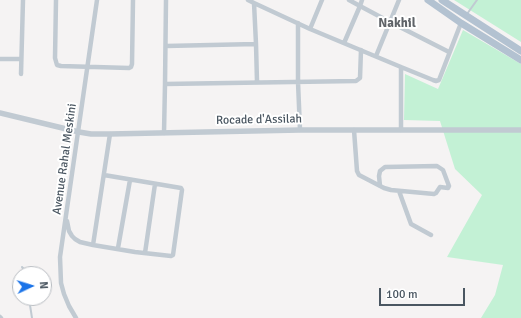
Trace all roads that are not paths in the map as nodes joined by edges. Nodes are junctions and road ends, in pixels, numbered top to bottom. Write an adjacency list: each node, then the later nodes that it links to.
1 (23, 0): 29 (street)
2 (56, 0): 31 (street)
3 (97, 0): 31 (street, Avenue Rahal Meskini)
4 (133, 0): 31 (street)
5 (166, 0): 23 (street)
6 (248, 0): 14 (street)
7 (322, 0): 20 (street)
8 (349, 0): 15 (street)
9 (362, 0): 15 (street)
10 (399, 0): 17 (street)
11 (428, 0): 19 (main road)
12 (442, 0): 16 (main road)
13 (477, 0): 16 (lane)
14 (254, 3): 18 (street); 22 (street)
15 (360, 6): 17 (street); 21 (street)
16 (466, 15): 25 (main road)
17 (390, 22): 26 (street); 27 (street)
18 (298, 23): 20 (street); 35 (street)
19 (461, 23): 26 (street); 30 (main road)
20 (310, 29): 21 (street)
21 (344, 43): 24 (street)
22 (256, 44): 23 (street); 34 (street)
23 (166, 46): 36 (street)
24 (361, 50): 27 (street); 35 (street)
25 (521, 51)
26 (450, 52): 32 (street)
27 (376, 56): 32 (street)
28 (0, 59): 29 (street)
29 (21, 59): 33 (street)
30 (521, 60)
31 (88, 67): 42 (street, Avenue Rahal Meskini)
32 (401, 67): 40 (street)
33 (21, 74)
34 (256, 82): 35 (street); 36 (street)
35 (298, 82): 38 (street)
36 (165, 84): 43 (street)
37 (0, 113): 42 (street, Rocade d'Assilah)
38 (300, 130): 39 (street, Rocade d'Assilah); 43 (street, Rocade d'Assilah)
39 (354, 130): 40 (street, Rocade d'Assilah); 48 (street)
40 (400, 130): 41 (street, Rocade d'Assilah)
41 (521, 130)
42 (79, 132): 44 (street, Rocade d'Assilah); 50 (street, Avenue Rahal Meskini)
43 (164, 133): 44 (street, Rocade d'Assilah)
44 (110, 134): 45 (street)
45 (104, 175): 46 (street); 52 (street)
46 (130, 180): 47 (street); 53 (street)
47 (155, 184): 54 (street); 54 (street)
48 (380, 186): 49 (street); 49 (street)
49 (399, 191): 51 (street)
50 (66, 218): 52 (street); 57 (street, Avenue Rahal Meskini)
51 (431, 235)
52 (93, 245): 53 (street)
53 (118, 248): 54 (street)
54 (145, 253)
55 (30, 306): 56 (lane)
56 (32, 318)
57 (76, 318)

